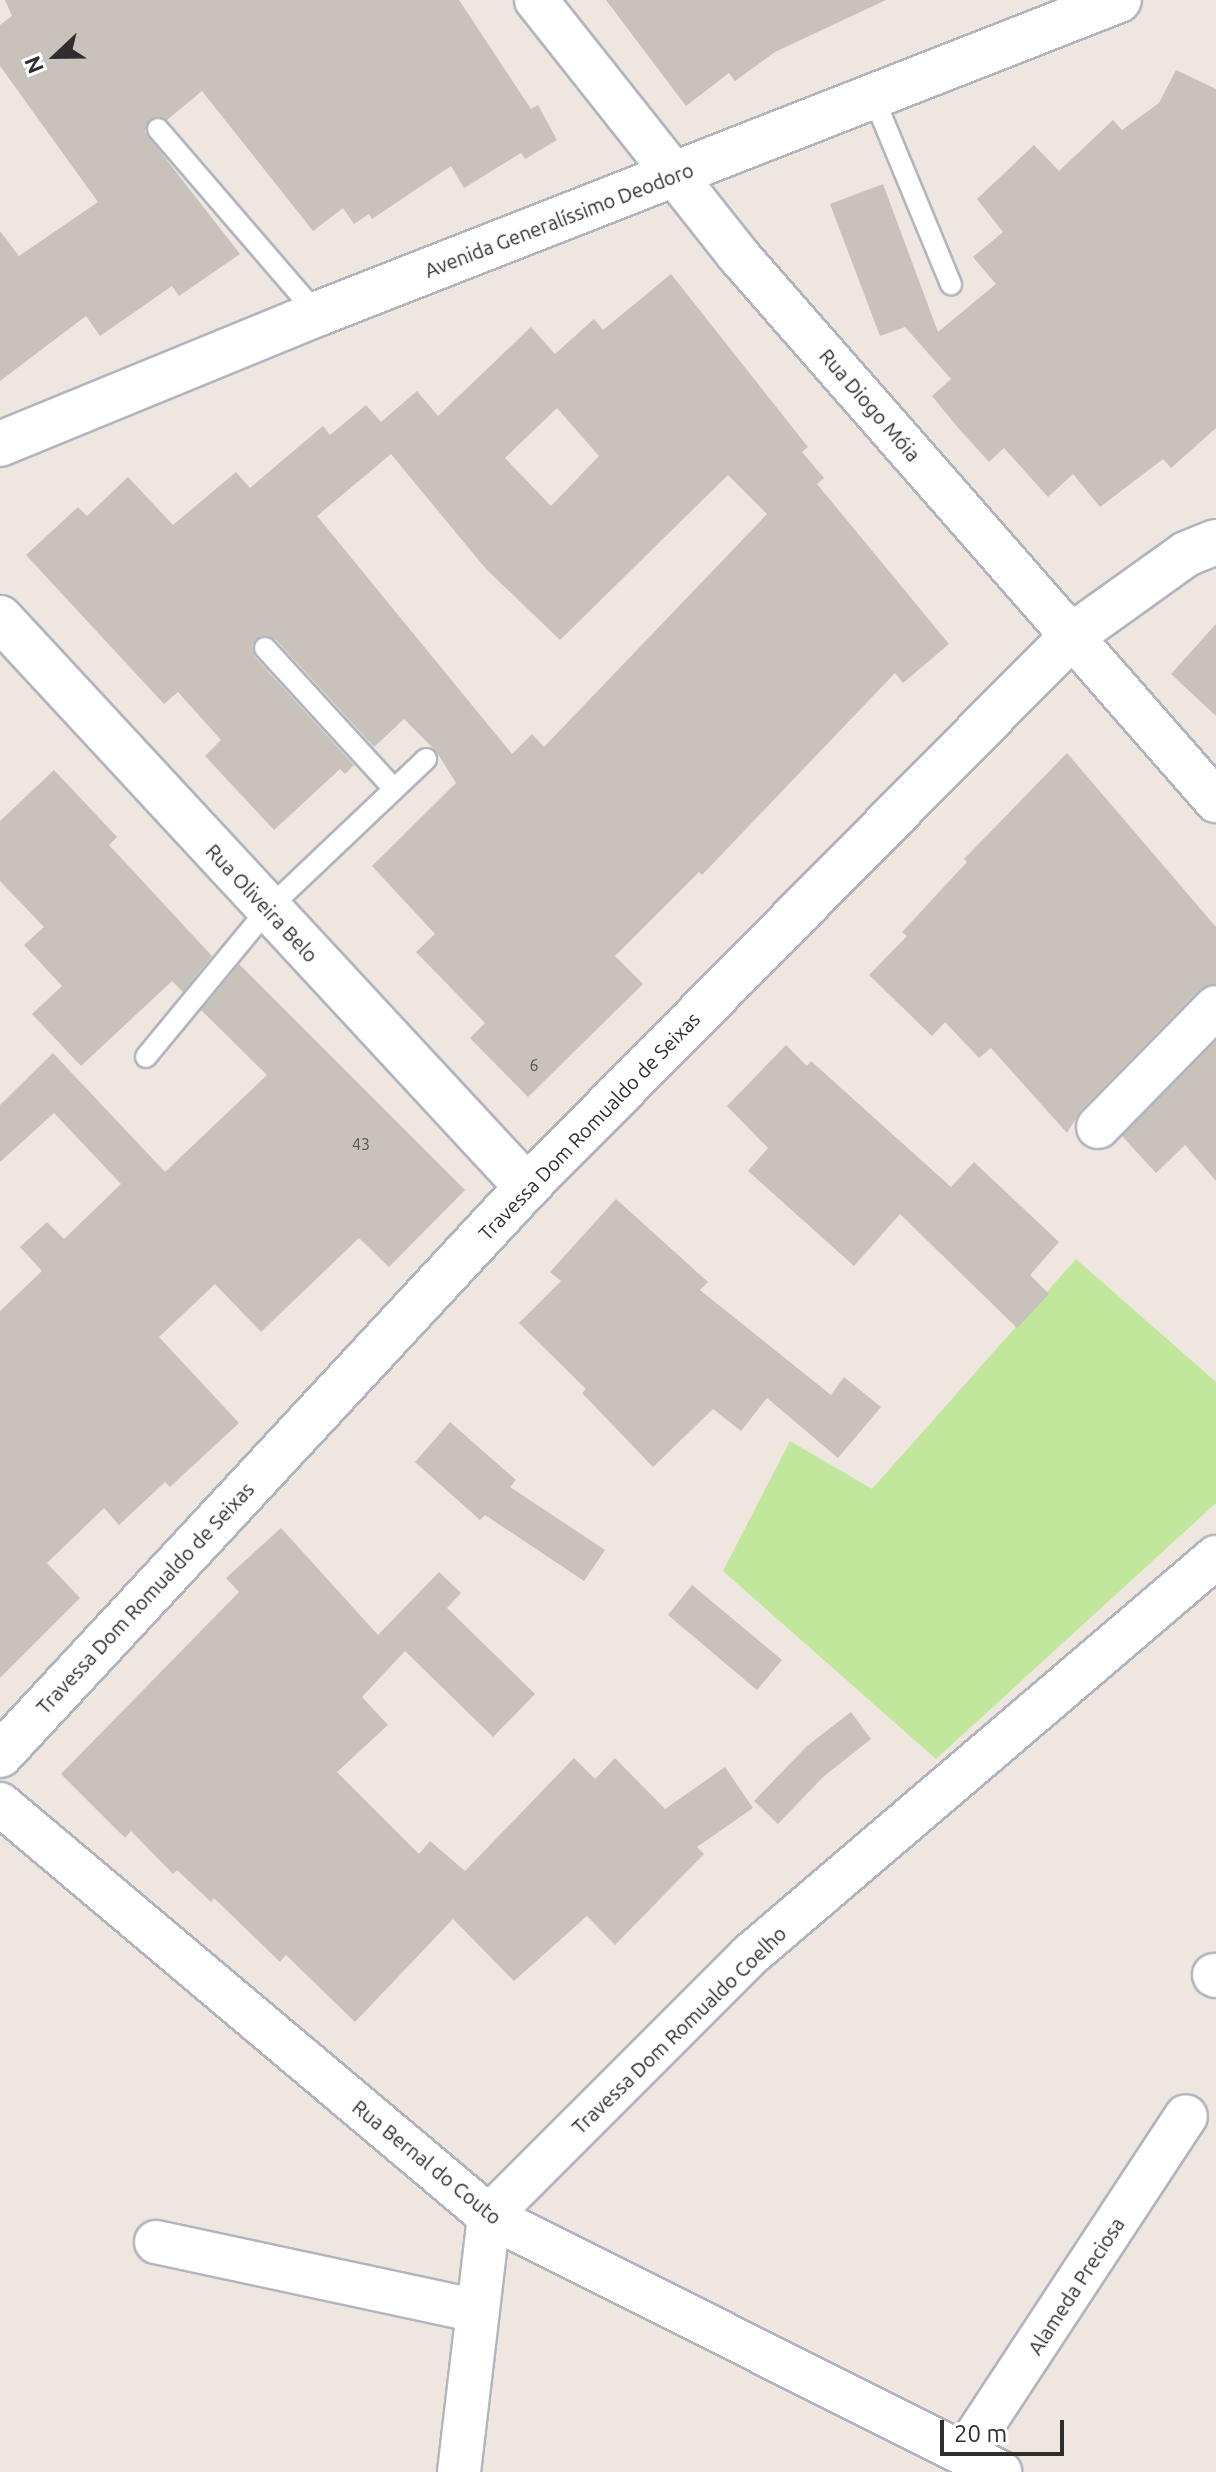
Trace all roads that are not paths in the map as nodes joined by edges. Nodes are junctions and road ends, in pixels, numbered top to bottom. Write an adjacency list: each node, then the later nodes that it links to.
1 (536, 0): 5 (street, Rua Diogo Móia)
2 (1119, 0): 3 (street, Avenida Generalíssimo Deodoro)
3 (873, 96): 5 (street, Avenida Generalíssimo Deodoro); 6 (lane)
4 (158, 129): 7 (lane)
5 (677, 174): 7 (street, Avenida Generalíssimo Deodoro); 11 (street, Rua Diogo Móia)
6 (951, 284)
7 (317, 314): 8 (street, Avenida Generalíssimo Deodoro)
8 (0, 444)
9 (1216, 542): 11 (street, Travessa Dom Romualdo de Seixas)
10 (0, 618): 16 (street, Rua Oliveira Belo)
11 (1073, 635): 15 (street, Rua Diogo Móia); 20 (street, Travessa Dom Romualdo de Seixas)
12 (265, 648): 14 (lane)
13 (426, 759): 14 (lane)
14 (394, 789): 16 (lane)
15 (1216, 801)
16 (268, 909): 18 (lane); 20 (street, Rua Oliveira Belo)
17 (1216, 1007): 19 (street)
18 (146, 1057)
19 (1098, 1127)
20 (527, 1187): 22 (street, Travessa Dom Romualdo de Seixas)
21 (1216, 1557): 25 (street, Travessa Dom Romualdo Coelho)
22 (0, 1755)
23 (0, 1804): 25 (street, Rua Bernal do Couto)
24 (1186, 2116): 28 (street, Alameda Preciosa)
25 (489, 2216): 27 (street); 28 (street, Rua Bernal do Couto)
26 (156, 2242): 27 (street)
27 (478, 2311): 29 (street)
28 (982, 2463)
29 (459, 2472)

